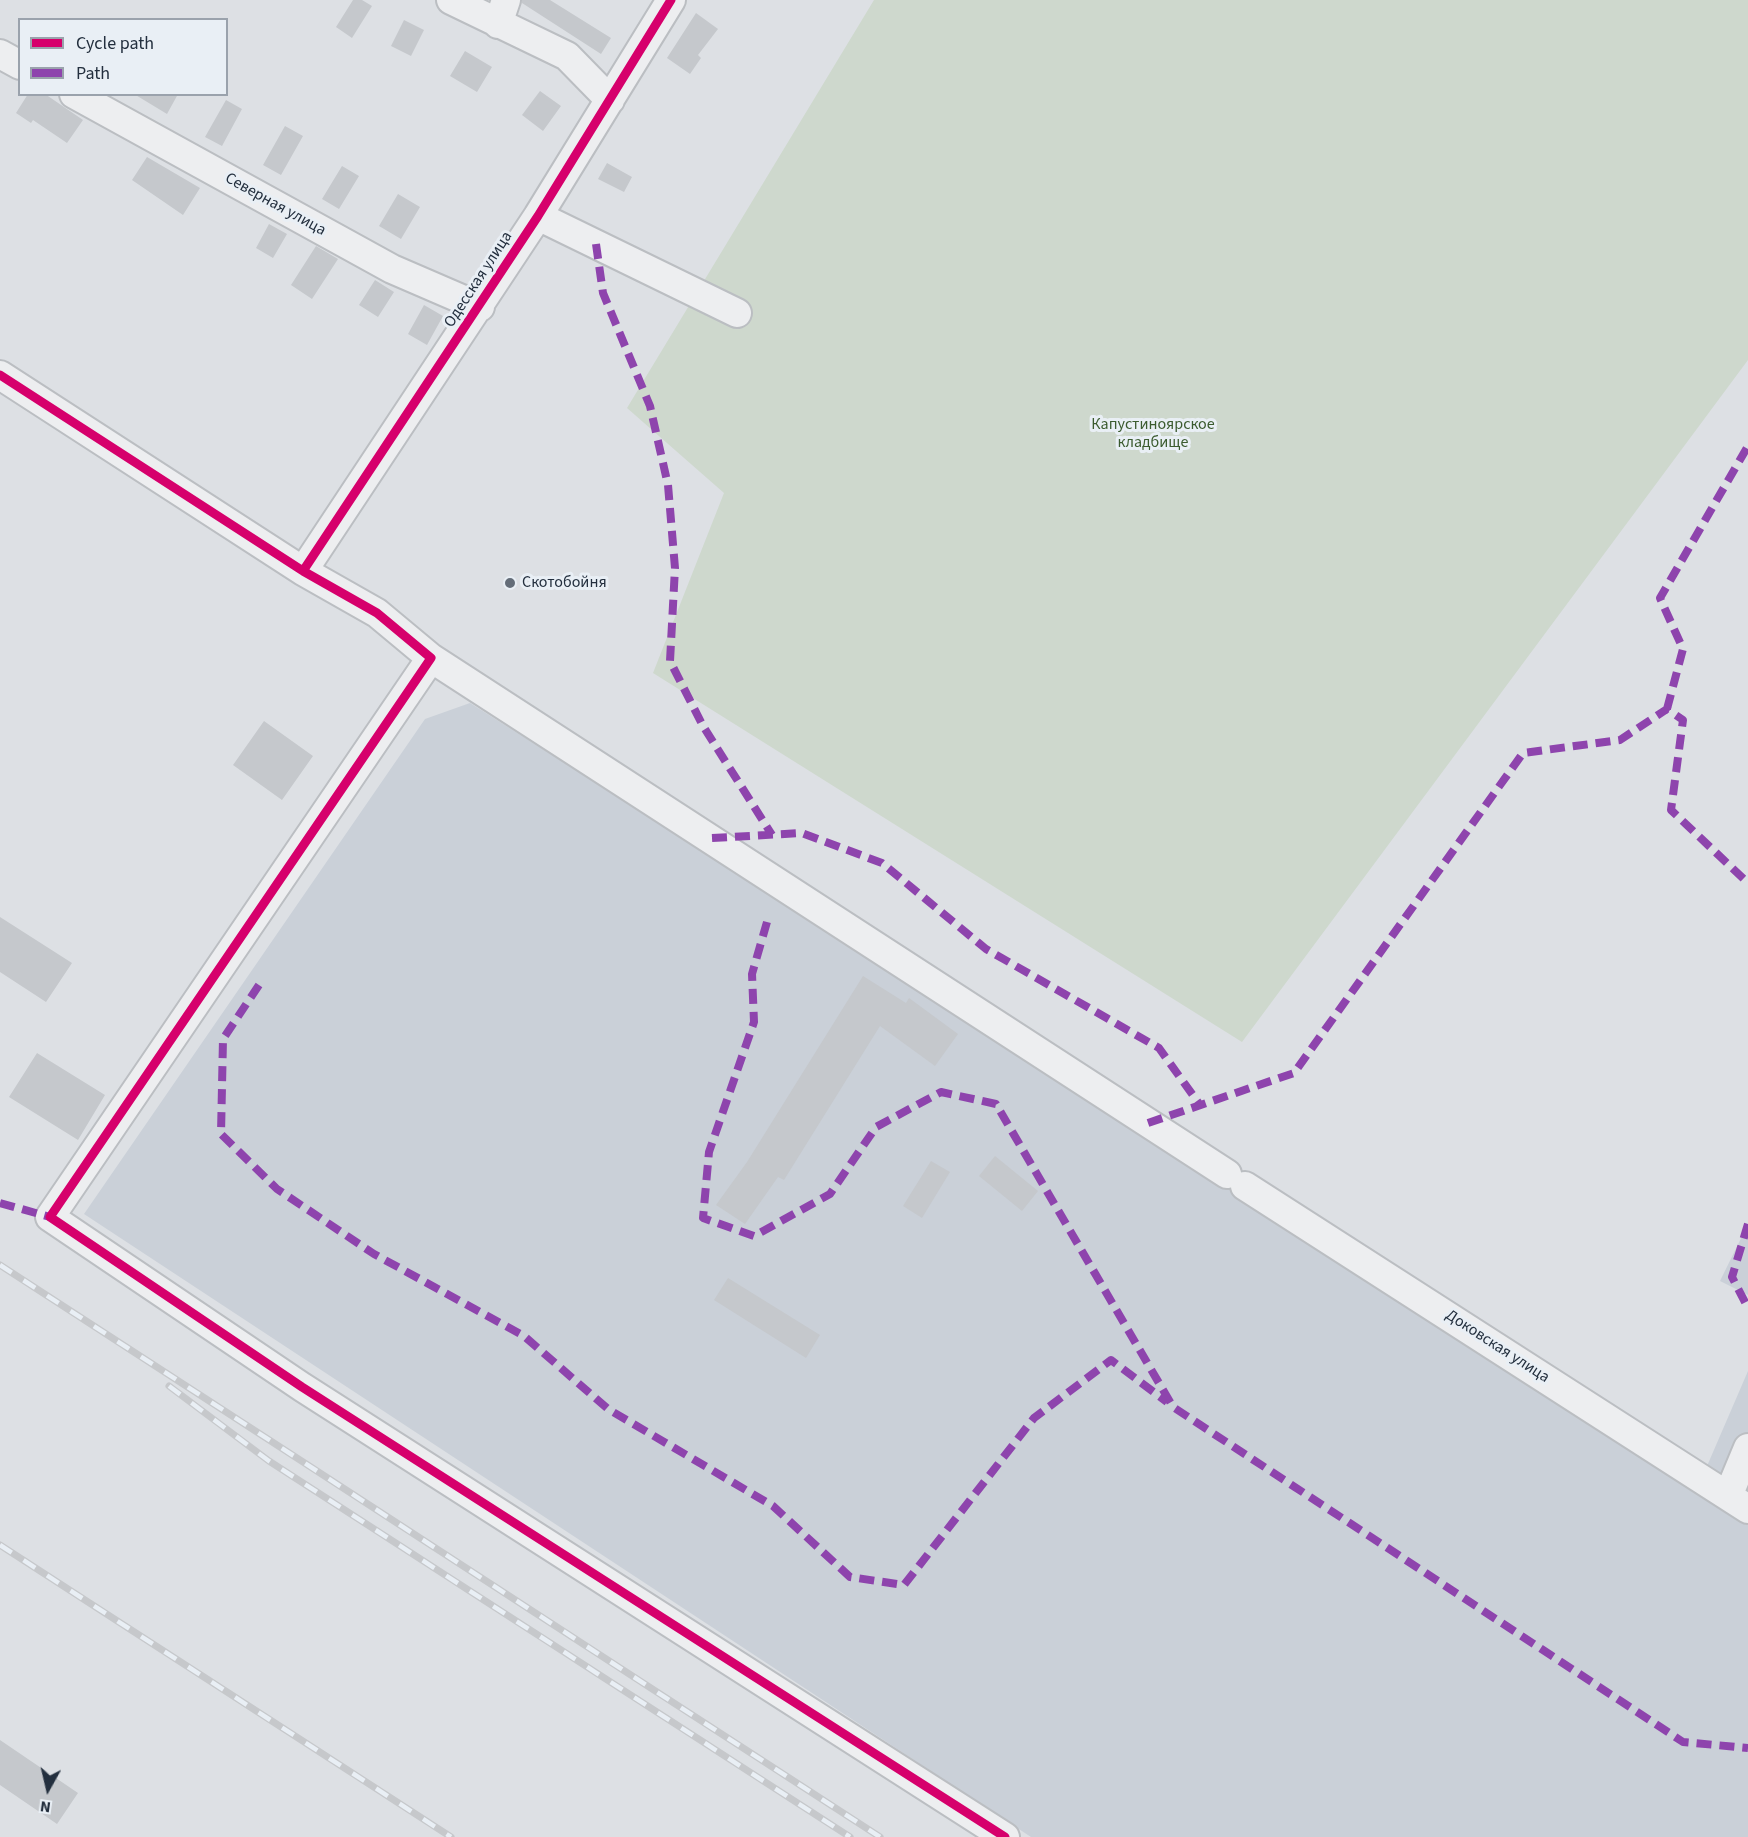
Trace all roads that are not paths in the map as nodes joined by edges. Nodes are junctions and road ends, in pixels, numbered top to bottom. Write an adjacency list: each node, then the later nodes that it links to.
1 (451, 0): 3 (street)
2 (671, 0): 7 (street, Одесская улица)
3 (502, 12): 7 (street)
4 (0, 54): 5 (street)
5 (18, 64)
6 (78, 96): 9 (street, Северная улица)
7 (610, 100): 8 (street, Одесская улица)
8 (538, 216): 9 (street, Одесская улица); 10 (street)
9 (480, 307): 12 (street, Одесская улица)
10 (737, 313)
11 (0, 375): 12 (street, Доковская улица)
12 (303, 571): 13 (street, Доковская улица)
13 (431, 658): 15 (street, Доковская улица); 16 (street)
14 (1748, 1448): 15 (street)
15 (1738, 1502)
16 (1005, 1837)

